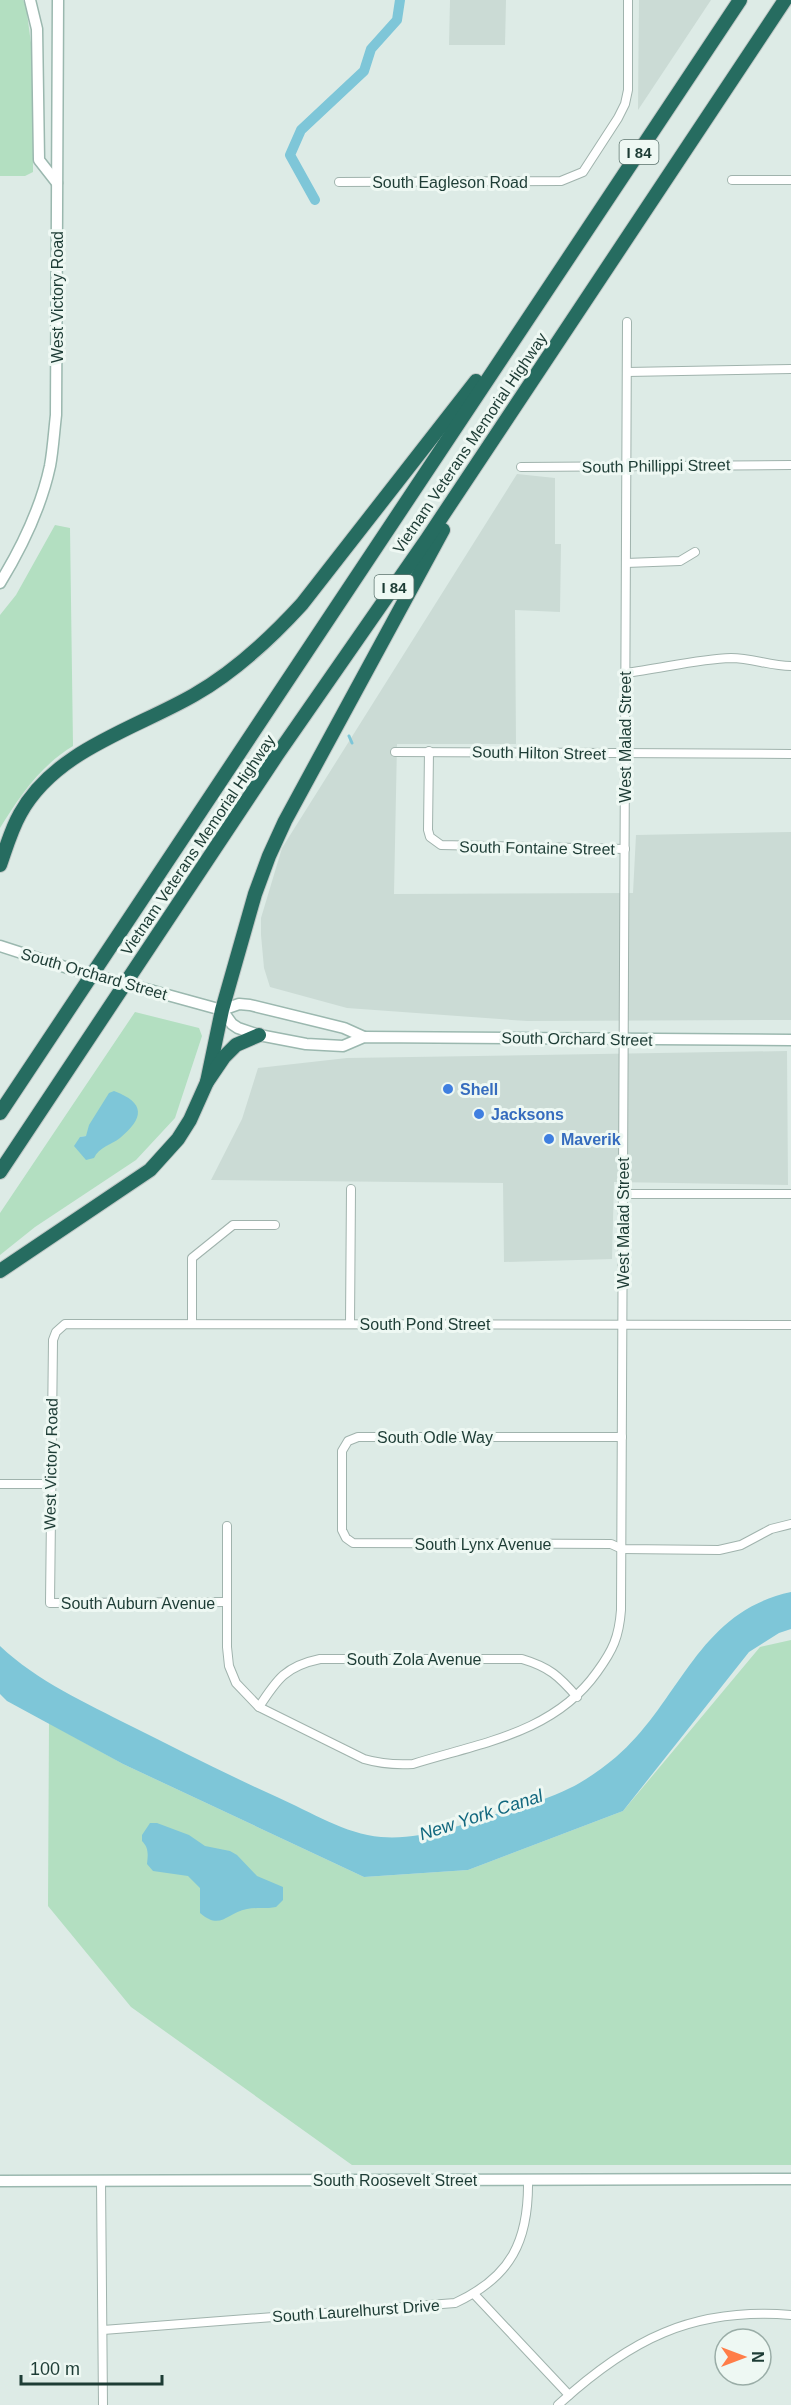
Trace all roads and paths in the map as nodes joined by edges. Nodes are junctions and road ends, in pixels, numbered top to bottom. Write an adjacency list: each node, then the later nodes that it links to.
1 (30, 0): 9 (main road)
2 (58, 0): 9 (main road, West Victory Road)
3 (628, 0): 8 (street, South Eagleson Road)
4 (740, 0): 10 (highway, Vietnam Veterans Memorial Highway / I 84)
5 (785, 0): 14 (highway, Vietnam Veterans Memorial Highway / I 84)
6 (732, 180): 7 (street)
7 (791, 180)
8 (339, 182)
9 (57, 183): 20 (main road, West Victory Road)
10 (537, 304): 28 (highway); 36 (highway, Vietnam Veterans Memorial Highway / I 84)
11 (627, 322): 13 (street, West Malad Street)
12 (791, 369): 13 (street)
13 (627, 372): 15 (street, West Malad Street)
14 (485, 451): 30 (highway); 37 (highway, Vietnam Veterans Memorial Highway / I 84)
15 (626, 465): 16 (street, South Phillippi Street); 17 (street, South Phillippi Street); 19 (street, West Malad Street)
16 (791, 465)
17 (521, 467)
18 (695, 552): 19 (street)
19 (626, 563): 22 (street, West Malad Street)
20 (0, 583)
21 (791, 666): 22 (street)
22 (626, 674): 25 (street, West Malad Street)
23 (429, 751): 24 (street, South Hilton Street); 25 (street, South Hilton Street); 27 (street, South Fontaine Street)
24 (395, 752)
25 (625, 754): 26 (street, South Hilton Street); 27 (street, West Malad Street)
26 (791, 754)
27 (625, 849): 33 (street, West Malad Street)
28 (0, 865)
29 (0, 946): 30 (main road, South Orchard Street, bridge)
30 (222, 1010): 31 (main road, South Orchard Street); 32 (main road, South Orchard Street); 35 (highway)
31 (259, 1035): 32 (main road, South Orchard Street); 35 (highway)
32 (363, 1037): 33 (main road, South Orchard Street)
33 (624, 1040): 34 (main road, South Orchard Street); 39 (street, West Malad Street)
34 (791, 1040)
35 (207, 1082): 42 (highway)
36 (0, 1113)
37 (0, 1172)
38 (351, 1189): 44 (street)
39 (623, 1194): 40 (street); 45 (street, West Malad Street)
40 (791, 1194)
41 (275, 1225): 43 (street)
42 (0, 1271)
43 (192, 1323): 44 (street, South Pond Street); 47 (street, South Pond Street)
44 (350, 1324): 45 (street, South Pond Street)
45 (622, 1325): 46 (street, South Pond Street); 48 (street, West Malad Street)
46 (791, 1325)
47 (61, 1327): 50 (street, West Victory Road)
48 (622, 1437): 53 (street, South Odle Way); 54 (street, West Malad Street)
49 (0, 1484): 50 (street)
50 (51, 1484): 56 (street, West Victory Road)
51 (791, 1524): 54 (street, South Lynx Avenue)
52 (227, 1526): 55 (street)
53 (346, 1538): 54 (street, South Lynx Avenue)
54 (622, 1549): 57 (street, West Malad Street)
55 (227, 1602): 56 (street, South Auburn Avenue); 58 (street)
56 (50, 1603)
57 (577, 1697): 58 (street); 58 (street, South Zola Avenue)
58 (259, 1707)
59 (791, 2179): 60 (main road, South Roosevelt Street)
60 (528, 2180): 62 (main road, South Roosevelt Street); 63 (street, South Laurelhurst Drive)
61 (0, 2181): 62 (main road, South Roosevelt Street)
62 (101, 2181): 65 (street)
63 (474, 2294): 65 (street, South Laurelhurst Drive); 66 (street)
64 (791, 2315): 66 (street)
65 (103, 2330): 67 (street)
66 (568, 2395): 68 (street)
67 (103, 2405)
68 (558, 2405)

